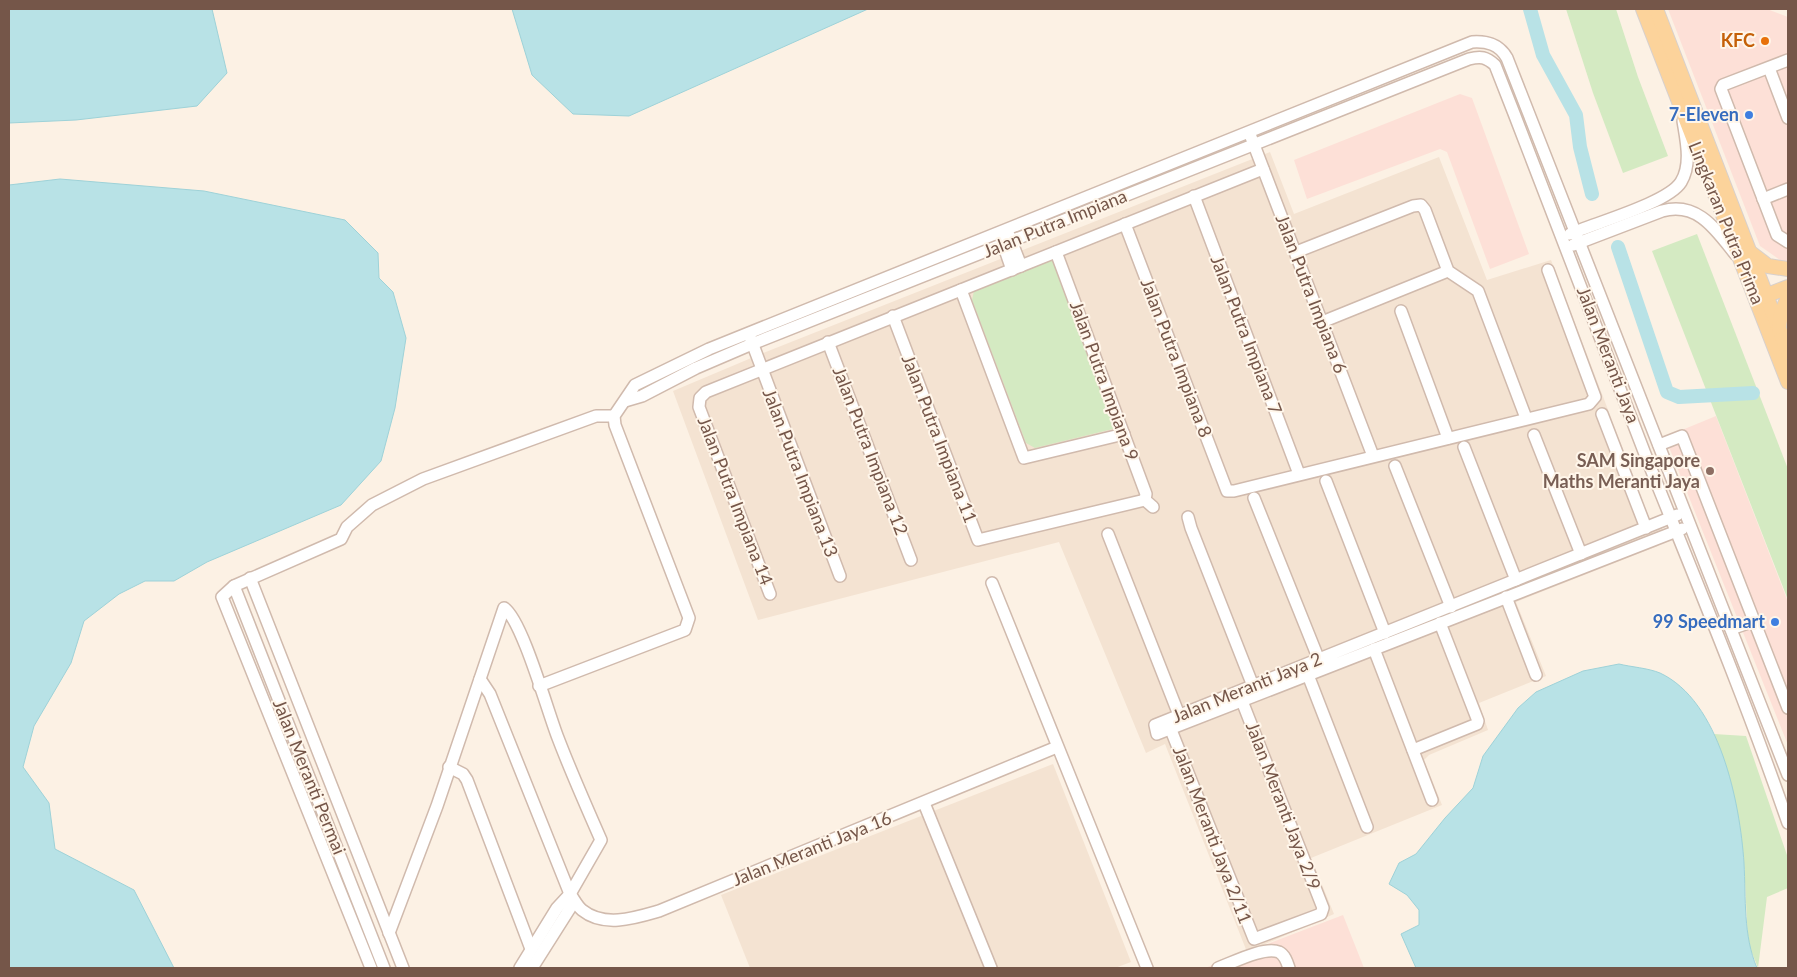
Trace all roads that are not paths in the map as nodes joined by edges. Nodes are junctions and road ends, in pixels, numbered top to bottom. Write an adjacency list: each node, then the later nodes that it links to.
1 (1643, 9): 7 (main road, Lingkaran Putra Prima)
2 (1656, 9): 23 (main road, Lingkaran Putra Prima)
3 (1492, 44): 9 (street, Jalan Putra Impiana); 17 (street, Jalan Meranti Jaya)
4 (1488, 59): 10 (street, Jalan Putra Impiana); 19 (street, Jalan Meranti Jaya)
5 (1788, 60): 6 (street)
6 (1769, 68): 8 (street); 14 (street)
7 (1680, 110): 17 (street); 23 (main road, Lingkaran Putra Prima)
8 (1788, 118)
9 (1249, 132): 10 (street, Jalan Putra Impiana 6); 16 (street, Jalan Putra Impiana)
10 (1254, 144): 11 (street, Jalan Putra Impiana 6); 18 (street, Jalan Putra Impiana)
11 (1263, 169): 13 (street); 22 (street, Jalan Putra Impiana 6)
12 (1788, 189): 14 (street)
13 (1194, 196): 15 (street); 53 (street, Jalan Putra Impiana 7)
14 (1763, 199): 20 (street)
15 (1125, 224): 21 (street); 53 (street, Jalan Putra Impiana 8)
16 (1003, 230): 18 (street); 37 (street, Jalan Putra Impiana)
17 (1577, 237): 19 (street); 23 (street); 49 (street, Jalan Meranti Jaya)
18 (1007, 242): 24 (street); 37 (street, Jalan Putra Impiana)
19 (1565, 242): 58 (street, Jalan Meranti Jaya)
20 (1788, 242)
21 (1056, 252): 24 (street); 46 (street, Jalan Putra Impiana 9)
22 (1296, 252): 27 (street); 35 (street, Jalan Putra Impiana 6)
23 (1746, 257): 26 (main road); 28 (main road, Lingkaran Putra Prima)
24 (1017, 268): 30 (street)
25 (1548, 270): 45 (street)
26 (1788, 270): 28 (main road)
27 (1448, 271): 35 (street); 45 (street)
28 (1756, 283): 31 (main road, Lingkaran Putra Prima)
29 (1788, 287): 31 (main road)
30 (961, 290): 34 (street); 46 (street)
31 (1762, 297): 36 (main road, Lingkaran Putra Prima); 41 (main road, Lingkaran Putra Prima)
32 (1788, 297): 36 (main road)
33 (1401, 311): 48 (street)
34 (893, 316): 38 (street); 56 (street, Jalan Putra Impiana 11)
35 (1322, 322): 51 (street, Jalan Putra Impiana 6)
36 (1779, 327): 39 (main road, Lingkaran Putra Prima)
37 (750, 338): 40 (street, Jalan Putra Impiana 13); 42 (street, Jalan Putra Impiana); 42 (street, Jalan Putra Impiana)
38 (828, 342): 40 (street); 67 (street, Jalan Putra Impiana 12)
39 (1788, 352)
40 (761, 370): 68 (street, Jalan Putra Impiana 13); 73 (street, Jalan Putra Impiana 14)
41 (1788, 382)
42 (625, 401): 44 (street)
43 (1602, 414): 61 (street)
44 (614, 416): 69 (street); 87 (street)
45 (1526, 418): 48 (street)
46 (1124, 434): 56 (street, Jalan Putra Impiana 9)
47 (1534, 435): 65 (street)
48 (1448, 438): 51 (street)
49 (1659, 445): 57 (street, Jalan Meranti Jaya); 77 (street)
50 (1464, 447): 70 (street)
51 (1373, 456): 53 (street)
52 (1395, 466): 76 (street)
53 (1299, 474)
54 (1326, 482): 80 (street)
55 (1254, 498): 83 (street)
56 (1149, 504)
57 (1685, 512): 58 (street, Jalan Meranti Jaya 2); 60 (street, Jalan Meranti Jaya)
58 (1670, 518): 61 (street, Jalan Meranti Jaya 2); 62 (street, Jalan Meranti Jaya)
59 (1190, 522): 88 (street)
60 (1690, 526): 62 (street, Jalan Meranti Jaya 2); 79 (street, Jalan Meranti Jaya)
61 (1646, 528): 64 (street, Jalan Meranti Jaya 2)
62 (1676, 531): 66 (street, Jalan Meranti Jaya 2); 99 (street, Jalan Meranti Jaya)
63 (1108, 534): 91 (street)
64 (1608, 543): 65 (street, Jalan Meranti Jaya 2); 66 (street)
65 (1581, 554): 70 (street, Jalan Meranti Jaya 2)
66 (1612, 556): 74 (street, Jalan Meranti Jaya 2)
67 (911, 560)
68 (840, 576)
69 (250, 578): 72 (street); 102 (street)
70 (1516, 580): 75 (street, Jalan Meranti Jaya 2)
71 (992, 583): 93 (street)
72 (234, 586): 105 (street, Jalan Meranti Permai); 106 (street, Jalan Meranti Permai)
73 (770, 594)
74 (1506, 597): 75 (street, Jalan Meranti Jaya 2); 84 (street)
75 (1484, 600): 76 (street, Jalan Meranti Jaya 2); 78 (street, Jalan Meranti Jaya 2)
76 (1451, 607): 80 (street, Jalan Meranti Jaya 2)
77 (1754, 621): 79 (street); 90 (street)
78 (1440, 622): 81 (street, Jalan Meranti Jaya 2); 94 (street)
79 (1731, 629): 96 (street, Jalan Meranti Jaya)
80 (1385, 633): 82 (street, Jalan Meranti Jaya 2)
81 (1374, 649): 82 (street, Jalan Meranti Jaya 2); 94 (street)
82 (1354, 651): 83 (street, Jalan Meranti Jaya 2); 85 (street, Jalan Meranti Jaya 2)
83 (1319, 660): 88 (street, Jalan Meranti Jaya 2)
84 (1536, 674)
85 (1308, 675): 89 (street, Jalan Meranti Jaya 2); 100 (street)
86 (480, 679): 87 (street); 95 (street); 101 (street, Jalan Meranti Jaya 16)
87 (539, 686): 101 (street)
88 (1253, 686): 91 (street, Jalan Meranti Jaya 2)
89 (1242, 702): 92 (street, Jalan Meranti Jaya 2); 103 (street, Jalan Meranti Jaya 2/9)
90 (1788, 708)
91 (1179, 716): 92 (street, Jalan Meranti Jaya 2)
92 (1171, 730): 103 (street, Jalan Meranti Jaya 2/11)
93 (1057, 747): 98 (street, Jalan Meranti Jaya 16); 111 (street)
94 (1413, 750): 97 (street)
95 (449, 767): 102 (street); 104 (street)
96 (1788, 775)
97 (1432, 800)
98 (924, 803): 101 (street, Jalan Meranti Jaya 16); 110 (street)
99 (1788, 823)
100 (1367, 827)
101 (570, 894): 104 (street); 109 (street)
102 (389, 933): 107 (street)
103 (1254, 939)
104 (531, 949): 108 (street)
105 (371, 968)
106 (384, 968)
107 (403, 968)
108 (520, 968)
109 (532, 968)
110 (990, 968)
111 (1147, 968)
112 (1218, 968): 113 (street)
113 (1289, 968)

